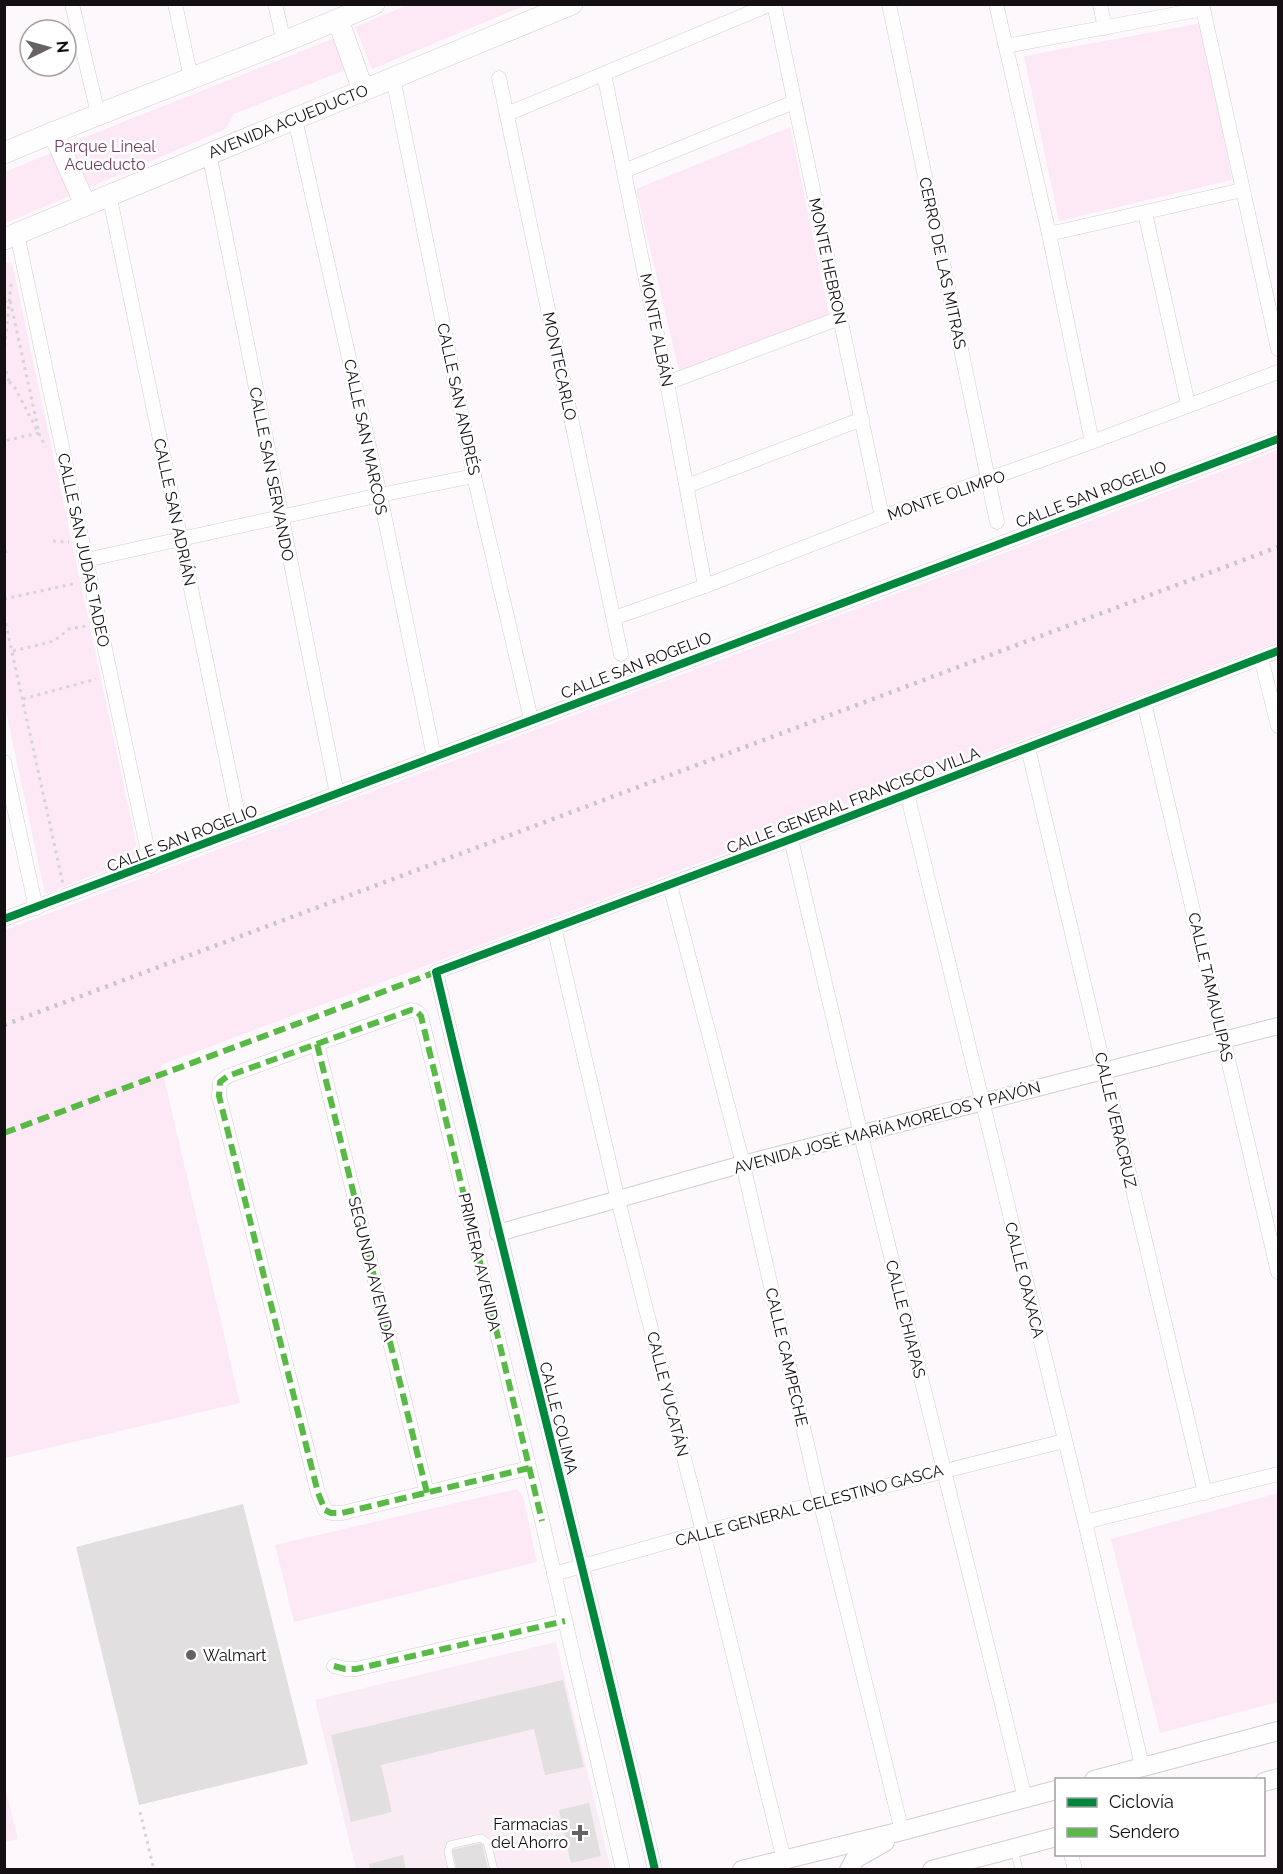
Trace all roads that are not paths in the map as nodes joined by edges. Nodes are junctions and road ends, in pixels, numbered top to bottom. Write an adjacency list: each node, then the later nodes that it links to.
1 (72, 4): 21 (street)
2 (175, 4): 16 (street)
3 (275, 4): 13 (street)
4 (374, 4): 11 (main road)
5 (572, 4): 17 (main road, AVENIDA ACUEDUCTO)
6 (772, 4): 15 (street); 20 (street, MONTE HEBRON)
7 (889, 4): 43 (street, CERRO DE LAS MITRAS)
8 (996, 4): 14 (street)
9 (1100, 4): 12 (street)
10 (1202, 7): 12 (street); 28 (street)
11 (338, 20): 13 (main road); 19 (main road)
12 (1105, 28): 14 (street)
13 (284, 42): 16 (main road)
14 (1006, 46): 32 (street)
15 (604, 74): 22 (street); 27 (street, MONTE ALBÁN)
16 (191, 78): 21 (main road)
17 (393, 78): 19 (main road, AVENIDA ACUEDUCTO); 42 (street, CALLE SAN ANDRÉS)
18 (499, 78): 22 (street, MONTECARLO)
19 (363, 90): 23 (main road, AVENIDA ACUEDUCTO)
20 (794, 102): 27 (street); 34 (street, MONTE HEBRON)
21 (98, 114): 24 (main road)
22 (507, 114): 52 (street, MONTECARLO)
23 (295, 118): 26 (main road, AVENIDA ACUEDUCTO); 45 (street, CALLE SAN MARCOS)
24 (53, 132): 25 (main road); 30 (main road)
25 (4, 153)
26 (209, 153): 29 (main road, AVENIDA ACUEDUCTO); 46 (street, CALLE SAN SERVANDO)
27 (624, 171): 37 (street, MONTE ALBÁN)
28 (1242, 190): 31 (street); 35 (street)
29 (109, 194): 30 (main road, AVENIDA ACUEDUCTO); 49 (street, CALLE SAN ADRIÁN)
30 (85, 204): 33 (main road, AVENIDA ACUEDUCTO)
31 (1145, 213): 32 (street); 38 (street)
32 (1049, 234): 41 (street)
33 (11, 236): 50 (street, CALLE SAN JUDAS TADEO)
34 (840, 318): 37 (street); 39 (street, MONTE HEBRON)
35 (1278, 349)
36 (1278, 372): 38 (street, MONTE OLIMPO)
37 (667, 383): 44 (street, MONTE ALBÁN)
38 (1188, 404): 41 (street, MONTE OLIMPO)
39 (862, 419): 44 (street); 47 (street, MONTE HEBRON)
40 (1278, 439): 57 (street, CALLE SAN ROGELIO)
41 (1092, 442): 43 (street, MONTE OLIMPO)
42 (474, 476): 45 (street); 57 (street, CALLE SAN ANDRÉS)
43 (988, 480): 47 (street, MONTE OLIMPO); 48 (street, CERRO DE LAS MITRAS)
44 (687, 486): 51 (street, MONTE ALBÁN)
45 (380, 495): 46 (street); 60 (street, CALLE SAN MARCOS)
46 (281, 517): 49 (street); 63 (street, CALLE SAN SERVANDO)
47 (882, 517): 51 (street, MONTE OLIMPO)
48 (997, 522)
49 (180, 538): 50 (street); 64 (street, CALLE SAN ADRIÁN)
50 (86, 560): 66 (street, CALLE SAN JUDAS TADEO)
51 (705, 586): 52 (street, MONTE OLIMPO)
52 (614, 618): 54 (street, MONTECARLO)
53 (1278, 651): 55 (street, CALLE GENERAL FRANCISCO VILLA)
54 (621, 654)
55 (1261, 658): 56 (street, CALLE GENERAL FRANCISCO VILLA); 58 (street)
56 (1144, 702): 59 (street, CALLE GENERAL FRANCISCO VILLA); 73 (street, CALLE TAMAULIPAS)
57 (531, 719): 60 (street, CALLE SAN ROGELIO)
58 (1278, 726)
59 (1028, 748): 62 (street, CALLE GENERAL FRANCISCO VILLA); 75 (street, CALLE VERACRUZ)
60 (434, 757): 63 (street, CALLE SAN ROGELIO)
61 (4, 762): 68 (street)
62 (907, 793): 65 (street, CALLE GENERAL FRANCISCO VILLA); 76 (street, CALLE OAXACA)
63 (337, 794): 64 (street, CALLE SAN ROGELIO)
64 (241, 829): 66 (street, CALLE SAN ROGELIO)
65 (791, 839): 67 (street, CALLE GENERAL FRANCISCO VILLA); 77 (street, CALLE CHIAPAS)
66 (151, 866): 68 (street, CALLE SAN ROGELIO)
67 (670, 885): 70 (street, CALLE GENERAL FRANCISCO VILLA); 78 (street, CALLE CAMPECHE)
68 (36, 908): 69 (street, CALLE SAN ROGELIO)
69 (4, 919)
70 (554, 927): 71 (street, CALLE GENERAL FRANCISCO VILLA); 79 (street, CALLE YUCATÁN)
71 (436, 972): 80 (street, CALLE COLIMA)
72 (1278, 1026): 73 (street, AVENIDA JOSÉ MARÍA MORELOS Y PAVÓN)
73 (1224, 1041): 75 (street, AVENIDA JOSÉ MARÍA MORELOS Y PAVÓN); 81 (street, CALLE TAMAULIPAS)
74 (317, 1044): 83 (street, PRIMERA AVENIDA); 87 (street, SEGUNDA AVENIDA); 87 (street)
75 (1104, 1070): 76 (street, AVENIDA JOSÉ MARÍA MORELOS Y PAVÓN); 86 (street, CALLE VERACRUZ)
76 (981, 1103): 77 (street, AVENIDA JOSÉ MARÍA MORELOS Y PAVÓN); 82 (street, CALLE OAXACA)
77 (861, 1135): 78 (street, AVENIDA JOSÉ MARÍA MORELOS Y PAVÓN); 84 (street, CALLE CHIAPAS)
78 (743, 1164): 79 (street, AVENIDA JOSÉ MARÍA MORELOS Y PAVÓN); 88 (street, CALLE CAMPECHE)
79 (618, 1200): 80 (street, AVENIDA JOSÉ MARÍA MORELOS Y PAVÓN); 90 (street, CALLE YUCATÁN)
80 (498, 1233): 91 (street, CALLE COLIMA)
81 (1278, 1272)
82 (1064, 1441): 84 (street, CALLE GENERAL CELESTINO GASCA); 89 (street, CALLE OAXACA)
83 (529, 1468): 87 (street); 92 (street, PRIMERA AVENIDA)
84 (943, 1470): 88 (street, CALLE GENERAL CELESTINO GASCA); 99 (street, CALLE CHIAPAS)
85 (1278, 1474): 86 (street)
86 (1205, 1492): 89 (street)
87 (427, 1493)
88 (820, 1501): 90 (street, CALLE GENERAL CELESTINO GASCA); 100 (street, CALLE CAMPECHE)
89 (1085, 1522): 96 (street, CALLE OAXACA)
90 (703, 1532): 91 (street, CALLE GENERAL CELESTINO GASCA); 103 (street, CALLE YUCATÁN)
91 (583, 1567): 92 (street, CALLE GENERAL CELESTINO GASCA); 107 (street, CALLE COLIMA)
92 (554, 1574): 93 (street, PRIMERA AVENIDA)
93 (565, 1621): 94 (street); 106 (street, PRIMERA AVENIDA)
94 (334, 1666)
95 (1278, 1731): 96 (main road)
96 (1141, 1773): 97 (main road)
97 (1102, 1778)
98 (1055, 1790): 99 (main road)
99 (1025, 1798): 100 (main road)
100 (902, 1831): 103 (main road); 109 (main road)
101 (1055, 1836): 102 (main road)
102 (1014, 1848): 110 (main road); 111 (lane)
103 (784, 1865): 108 (main road)
104 (452, 1869): 105 (lane)
105 (494, 1869)
106 (623, 1869)
107 (655, 1869)
108 (742, 1869)
109 (849, 1869)
110 (939, 1869)
111 (1019, 1869)

